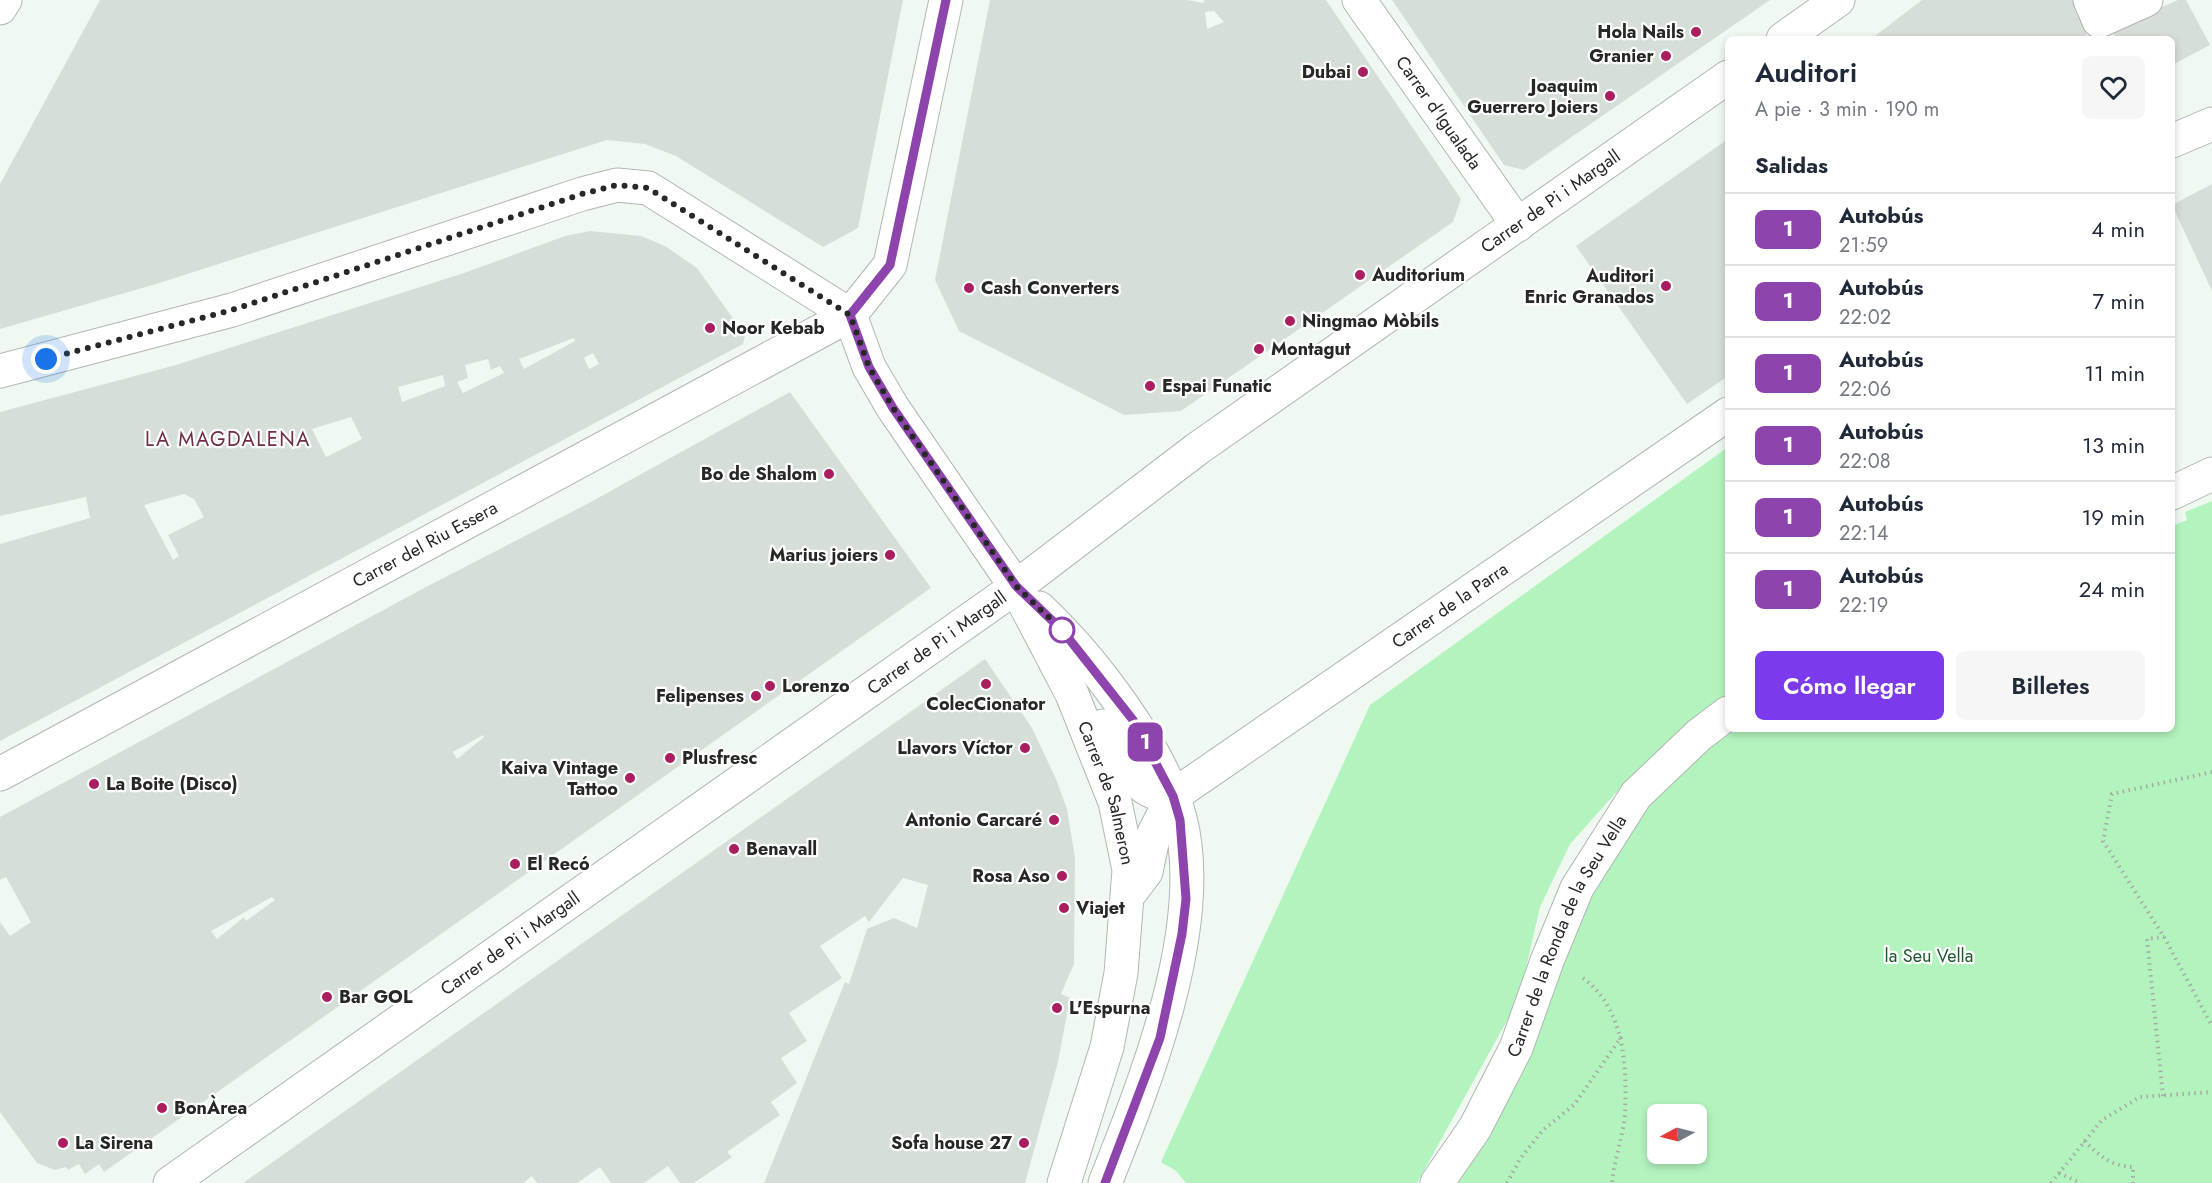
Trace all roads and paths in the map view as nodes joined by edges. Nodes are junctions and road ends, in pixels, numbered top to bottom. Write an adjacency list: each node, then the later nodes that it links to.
1 (5, 0): 6 (street)
2 (946, 0): 13 (street)
3 (1359, 0): 12 (street, Carrer d'Igualada)
4 (1838, 0): 8 (street)
5 (2146, 0): 7 (street)
6 (0, 8)
7 (2094, 10)
8 (1787, 36)
9 (1725, 79): 12 (street, Carrer de Pi i Margall)
10 (2212, 124): 11 (street)
11 (2175, 140)
12 (1518, 225): 18 (street, Carrer de Pi i Margall)
13 (850, 315): 14 (street); 18 (street); 22 (street, Carrer del Riu Essera)
14 (0, 371)
15 (1725, 416): 23 (street, Carrer de la Parra)
16 (2212, 474): 17 (street)
17 (2175, 492)
18 (1016, 586): 19 (street, Carrer de Salmeron); 23 (street, Carrer de Salmeron); 33 (street, Carrer de Pi i Margall)
19 (1072, 694): 23 (street, Carrer de Salmeron); 24 (street, Carrer de Salmeron)
20 (1725, 715): 26 (street, Carrer de la Ronda de la Seu Vella)
21 (2212, 772): 25 (path)
22 (0, 774)
23 (1173, 796): 24 (street, Carrer de Salmeron); 35 (street, Carrer de Salmeron)
24 (1127, 908): 34 (street, Carrer de Salmeron); 35 (street, Carrer de Salmeron)
25 (2164, 937): 27 (path); 30 (path)
26 (1547, 961): 28 (path); 36 (street, Carrer de la Ronda de la Seu Vella)
27 (2212, 1026)
28 (1622, 1036): 37 (path); 38 (path)
29 (2212, 1092): 30 (path)
30 (2163, 1096): 31 (path)
31 (2084, 1141): 32 (path); 41 (path)
32 (2059, 1173): 39 (path); 40 (path)
33 (170, 1183)
34 (1064, 1183)
35 (1104, 1183)
36 (1437, 1183)
37 (1507, 1183)
38 (1612, 1183)
39 (2051, 1183)
40 (2081, 1183)
41 (2133, 1183)

